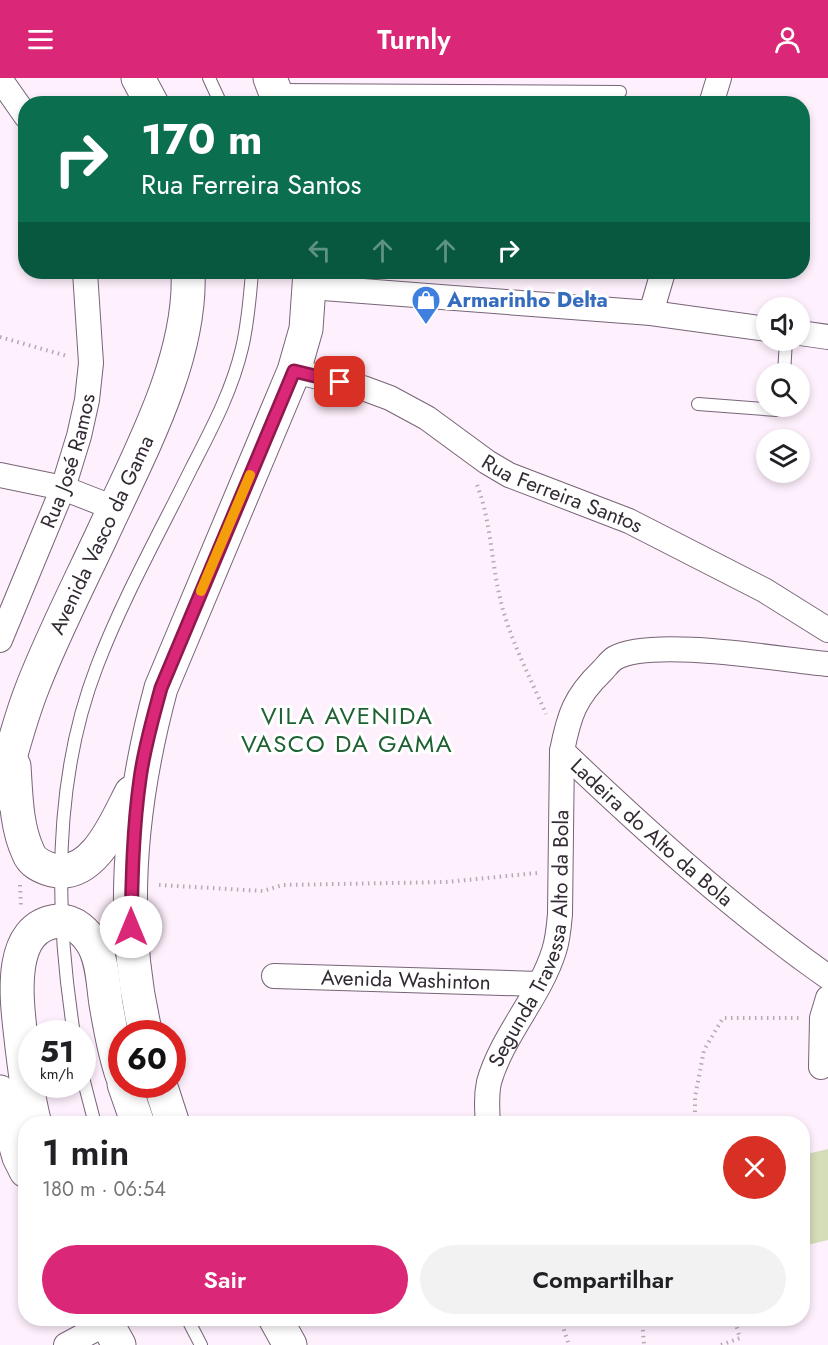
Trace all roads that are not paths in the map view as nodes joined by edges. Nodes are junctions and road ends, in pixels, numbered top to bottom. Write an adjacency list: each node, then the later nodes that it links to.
1 (138, 78): 7 (main road)
2 (209, 78): 8 (lane)
3 (719, 78): 9 (street)
4 (0, 79): 10 (street)
5 (276, 90): 6 (lane)
6 (620, 92)
7 (148, 96)
8 (217, 96)
9 (713, 96)
10 (18, 105)
11 (85, 279): 24 (street, Rua José Ramos)
12 (187, 279): 25 (main road, Avenida Vasco da Gama)
13 (251, 279): 33 (lane)
14 (310, 279): 16 (street); 20 (main road)
15 (661, 279): 16 (street)
16 (651, 313): 17 (street)
17 (756, 328)
18 (810, 334): 19 (street)
19 (828, 337)
20 (294, 371): 26 (street, Rua Ferreira Santos); 31 (main road)
21 (698, 404): 22 (lane)
22 (756, 408)
23 (0, 476): 24 (street)
24 (63, 488): 25 (street); 27 (street, Rua José Ramos)
25 (114, 508): 29 (main road, Avenida Vasco da Gama)
26 (828, 630)
27 (0, 640)
28 (828, 664): 30 (street, Ladeira do Alto da Bola)
29 (13, 747): 32 (main road, Avenida Vasco da Gama); 33 (main road)
30 (562, 751): 36 (street, Ladeira do Alto da Bola); 37 (street, Segunda Travessa Alto da Bola)
31 (140, 777): 33 (main road); 41 (main road)
32 (0, 794)
33 (62, 872): 34 (lane)
34 (62, 921): 39 (lane); 40 (main road); 47 (main road)
35 (274, 976): 37 (street, Avenida Washinton)
36 (828, 977)
37 (539, 984): 51 (street, Segunda Travessa Alto da Bola)
38 (825, 1008): 42 (street)
39 (72, 1020)
40 (110, 1020)
41 (142, 1020)
42 (821, 1067)
43 (0, 1092): 52 (main road)
44 (88, 1098): 48 (lane)
45 (129, 1098): 49 (main road)
46 (165, 1098): 50 (main road)
47 (33, 1116)
48 (93, 1116)
49 (135, 1116)
50 (170, 1116)
51 (487, 1116)
52 (18, 1154)
53 (109, 1326): 56 (street)
54 (191, 1326): 57 (lane)
55 (279, 1326): 58 (main road)
56 (66, 1345)
57 (203, 1345)
58 (290, 1345)

